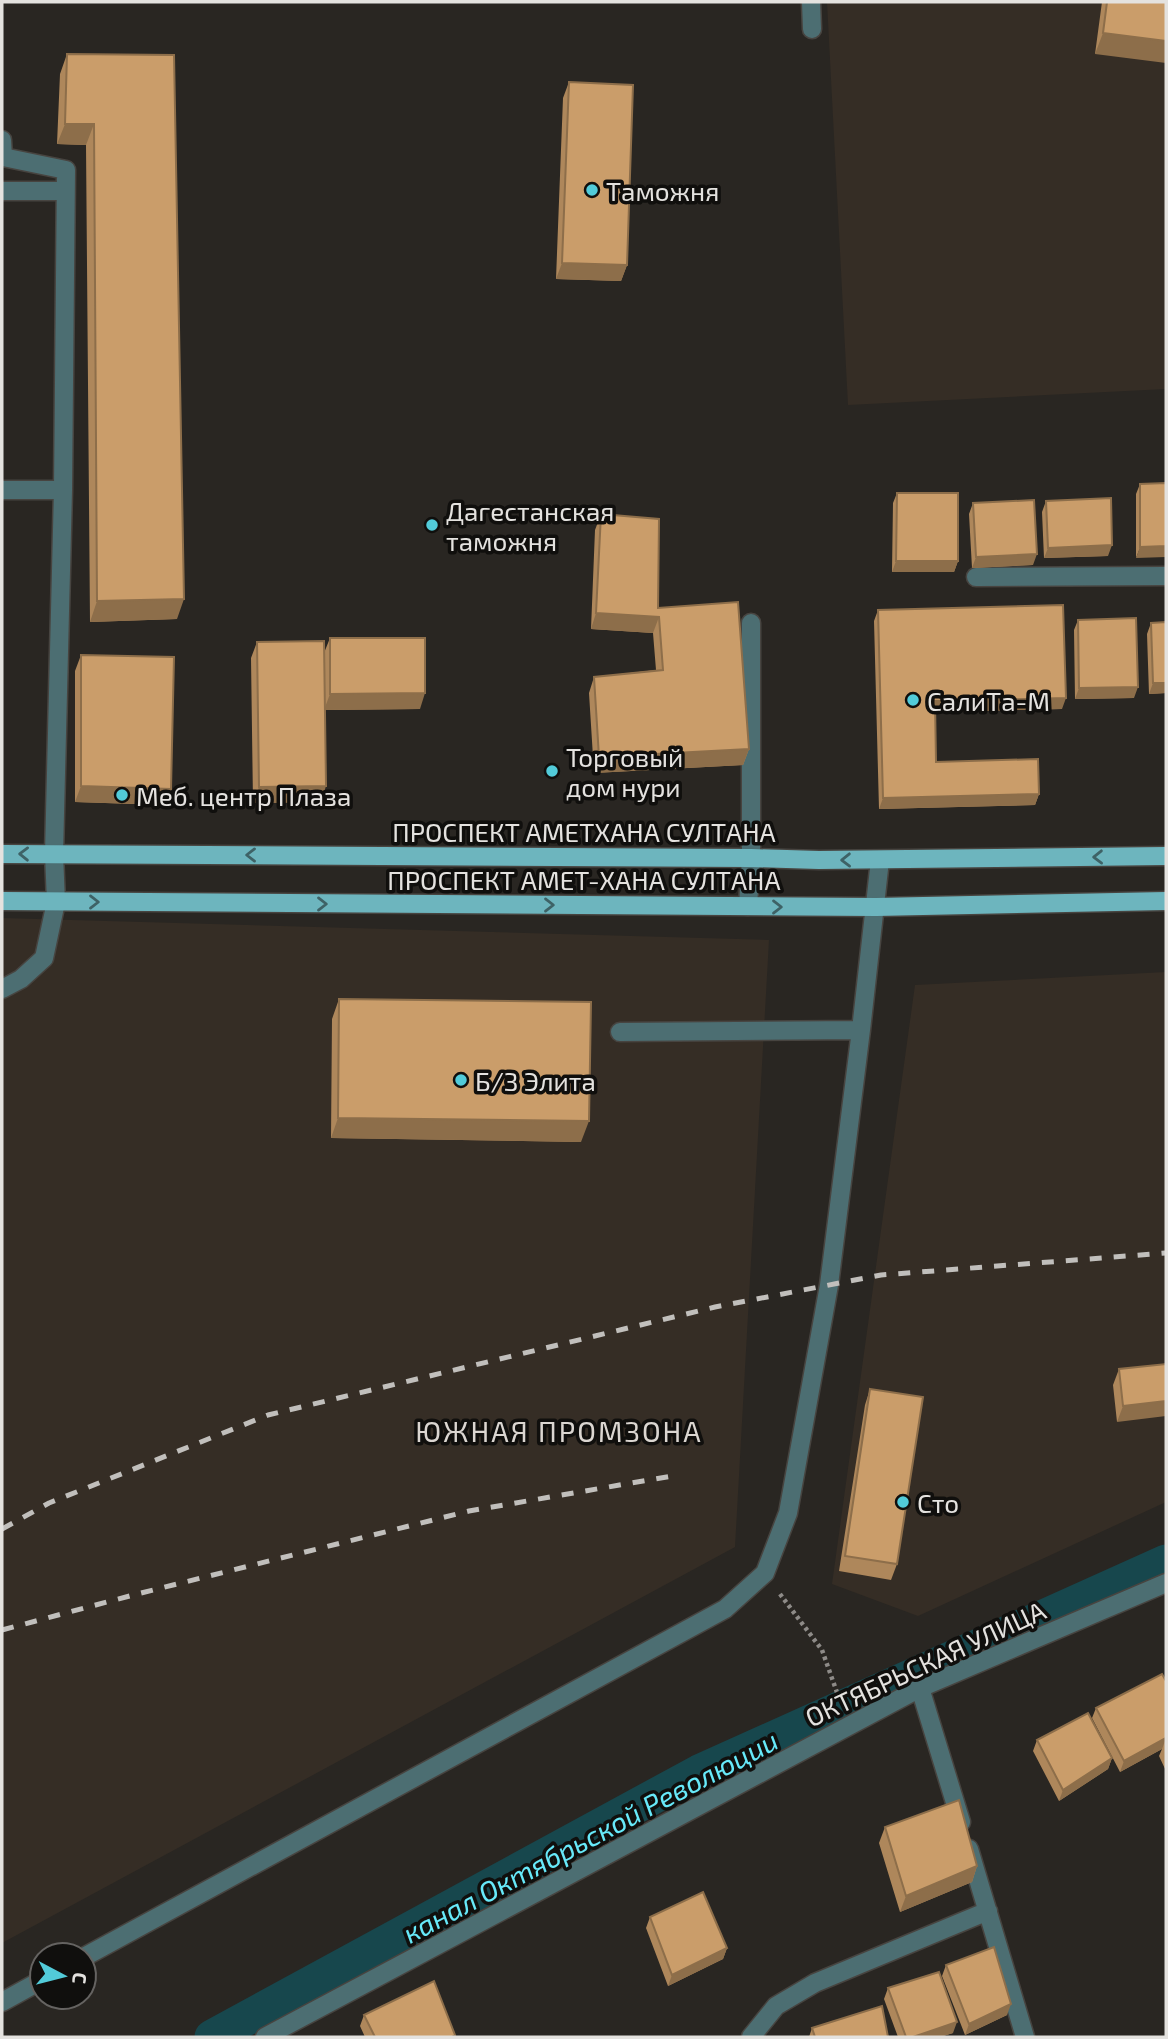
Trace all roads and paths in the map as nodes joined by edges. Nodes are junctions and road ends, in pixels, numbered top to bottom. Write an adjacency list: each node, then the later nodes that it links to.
1 (811, 2): 2 (street)
2 (813, 29)
3 (2, 140): 5 (street)
4 (2, 191): 5 (street)
5 (65, 191): 7 (street)
6 (2, 490): 7 (street)
7 (63, 490): 12 (street)
8 (976, 576): 9 (street)
9 (1166, 576)
10 (751, 623): 14 (street)
11 (2, 854): 12 (main road, ПРОСПЕКТ АМЕТХАНА СУЛТАНА, one-way to 11)
12 (54, 854): 14 (main road, ПРОСПЕКТ АМЕТХАНА СУЛТАНА, one-way to 12); 18 (street)
13 (1166, 856): 15 (main road, ПРОСПЕКТ АМЕТХАНА СУЛТАНА, one-way to 15)
14 (751, 858): 15 (main road, ПРОСПЕКТ АМЕТХАНА СУЛТАНА, one-way to 14); 19 (street)
15 (880, 860): 20 (street)
16 (2, 901): 18 (main road, ПРОСПЕКТ АМЕТ-ХАНА СУЛТАНА)
17 (1166, 901): 20 (main road, ПРОСПЕКТ АМЕТ-ХАНА СУЛТАНА)
18 (56, 902): 19 (main road, ПРОСПЕКТ АМЕТ-ХАНА СУЛТАНА, one-way to 19); 21 (street)
19 (748, 906): 20 (main road, ПРОСПЕКТ АМЕТ-ХАНА СУЛТАНА, one-way to 20)
20 (876, 907): 22 (street)
21 (2, 989)
22 (861, 1030): 23 (street); 24 (street)
23 (620, 1032)
24 (765, 1573): 27 (path); 29 (street)
25 (1166, 1583): 26 (street, ОКТЯБРЬСКАЯ УЛИЦА)
26 (920, 1688): 27 (street, ОКТЯБРЬСКАЯ УЛИЦА); 28 (street)
27 (849, 1725): 32 (street, ОКТЯБРЬСКАЯ УЛИЦА)
28 (988, 1911): 33 (street); 34 (street)
29 (98, 1949)
30 (28, 1988): 31 (street)
31 (2, 2002)
32 (265, 2037)
33 (751, 2037)
34 (1025, 2037)

